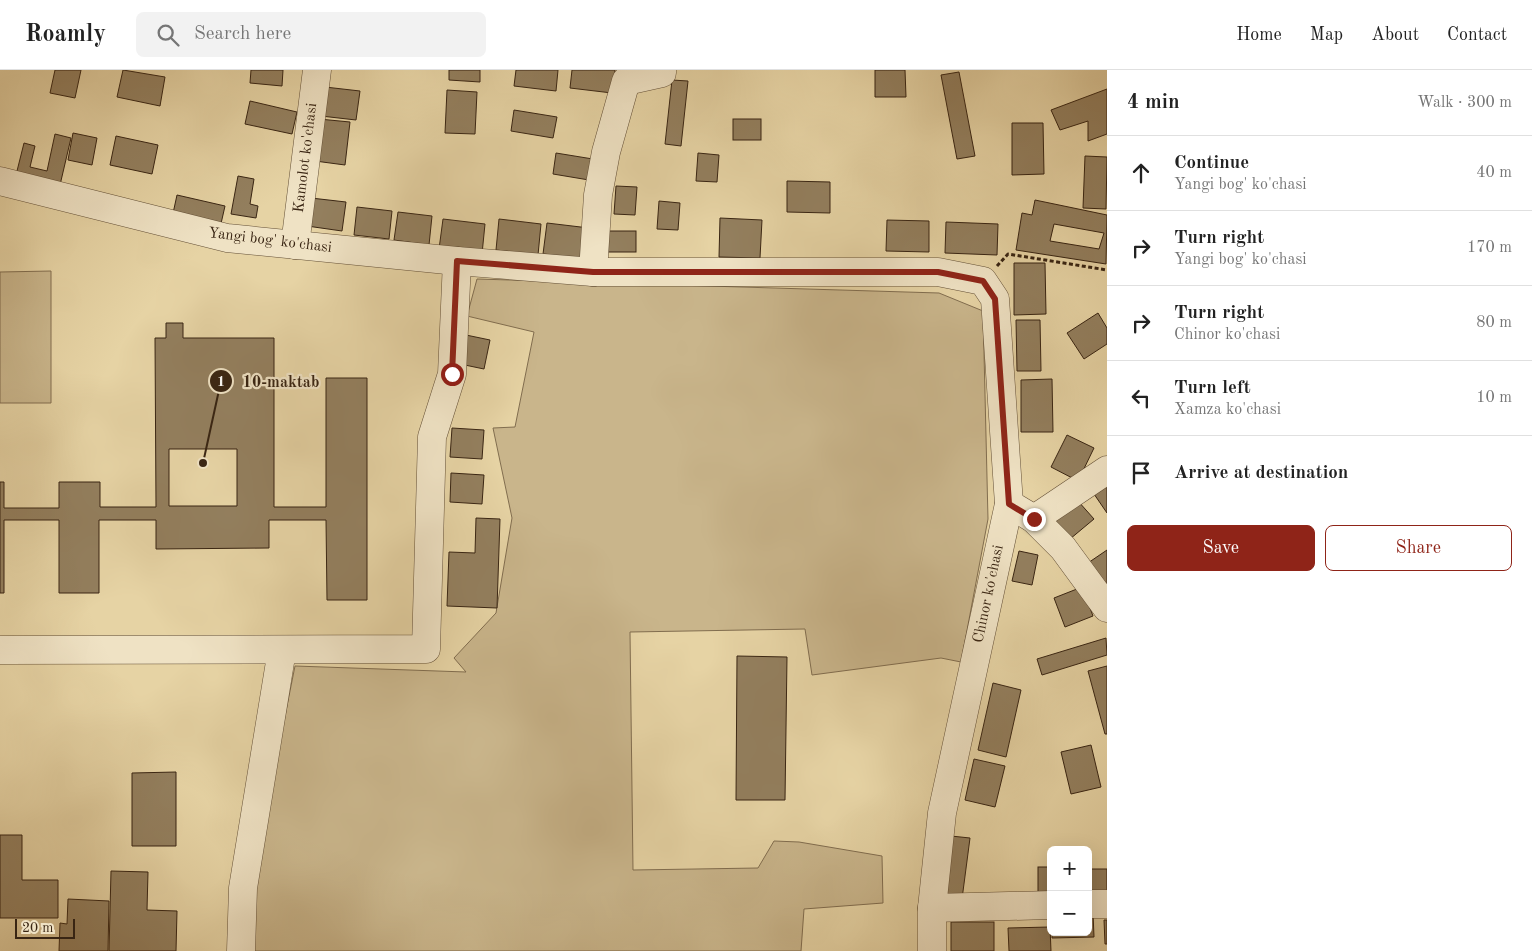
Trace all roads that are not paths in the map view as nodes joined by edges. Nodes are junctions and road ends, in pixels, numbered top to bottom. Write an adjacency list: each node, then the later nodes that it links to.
1 (318, 70): 4 (street, Kamolot ko'chasi)
2 (662, 70): 6 (street)
3 (0, 181): 4 (street, Yangi bog' ko'chasi)
4 (295, 245): 5 (street, Yangi bog' ko'chasi)
5 (457, 261): 6 (street, Yangi bog' ko'chasi); 13 (street)
6 (593, 272): 7 (street, Yangi bog' ko'chasi)
7 (983, 281): 9 (street, Chinor ko'chasi)
8 (1107, 470): 10 (street)
9 (1009, 504): 10 (street); 17 (street, Chinor ko'chasi)
10 (1034, 519): 11 (street)
11 (1107, 608)
12 (0, 650): 13 (street)
13 (282, 650): 18 (street)
14 (1092, 904): 15 (street)
15 (1107, 904)
16 (1047, 905): 17 (street)
17 (932, 908): 19 (street, Chinor ko'chasi)
18 (241, 951)
19 (932, 951)

